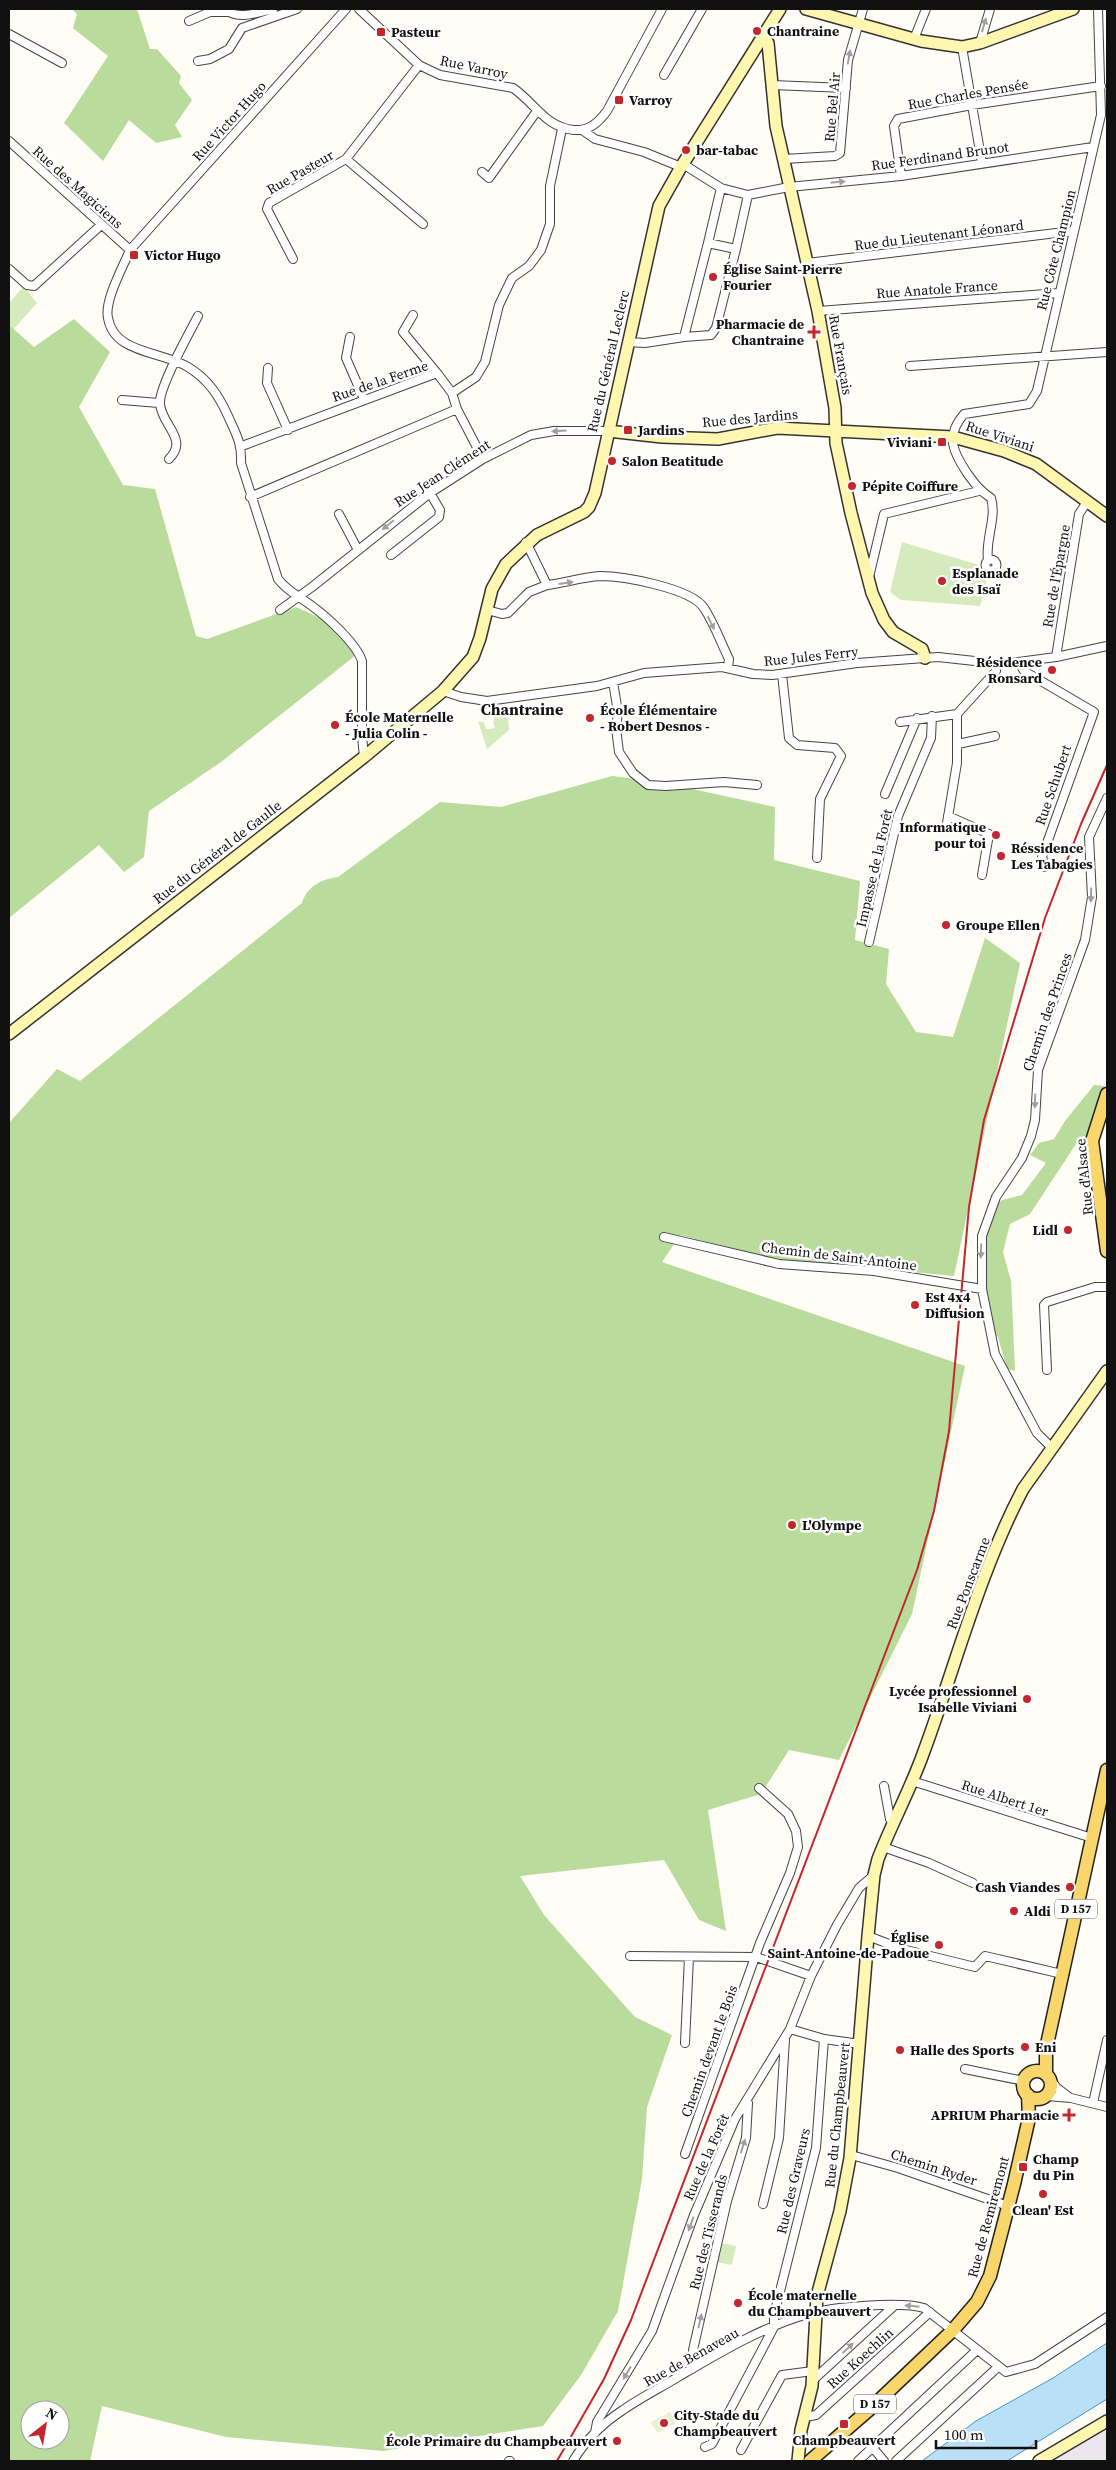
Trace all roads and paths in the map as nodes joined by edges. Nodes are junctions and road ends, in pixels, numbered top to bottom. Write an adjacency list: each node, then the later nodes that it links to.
1 (273, 9): 15 (street)
2 (297, 9): 24 (street)
3 (346, 9): 51 (street, Rue Victor Hugo)
4 (359, 9): 26 (street, Rue Varroy)
5 (662, 9): 34 (street)
6 (702, 9): 27 (street)
7 (780, 9): 8 (street); 19 (street, Rue du Général Leclerc)
8 (788, 9)
9 (806, 9): 17 (street)
10 (863, 9): 17 (street, Rue Bel Air)
11 (926, 9): 20 (street)
12 (990, 9): 21 (street, one-way to 12)
13 (1073, 9): 21 (street)
14 (1098, 9): 23 (street, Rue Côte Champion)
15 (227, 11): 16 (street)
16 (189, 21)
17 (857, 24): 20 (street); 30 (street, Rue Bel Air, one-way to 17)
18 (9, 34): 25 (street)
19 (762, 38): 28 (street, Rue Français); 40 (street, Rue du Général Leclerc)
20 (914, 39): 22 (street)
21 (980, 43): 22 (street)
22 (962, 47): 31 (street)
23 (1104, 53): 29 (street, Rue Côte Champion)
24 (198, 62)
25 (62, 63)
26 (419, 65): 32 (street, Rue Varroy); 37 (street, Rue Pasteur)
27 (664, 74)
28 (772, 86): 30 (street); 38 (street, Rue Français)
29 (1101, 86): 31 (street, Rue Charles Pensée); 36 (street, Rue Côte Champion)
30 (846, 88): 38 (street, Rue Bel Air)
31 (972, 105): 39 (street); 42 (street, Rue Charles Pensée)
32 (537, 111): 33 (street, Rue Varroy); 41 (street)
33 (562, 129): 34 (street); 68 (street)
34 (582, 130): 40 (street)
35 (9, 141): 47 (street, Rue des Magiciens)
36 (1093, 147): 39 (street, Rue Ferdinand Brunot); 48 (street, Rue Côte Champion)
37 (346, 159): 46 (street); 52 (street, Rue Pasteur)
38 (784, 159): 43 (street, Rue Français)
39 (982, 163): 42 (street, Rue Ferdinand Brunot)
40 (682, 165): 44 (street); 61 (street, Rue du Général Leclerc)
41 (482, 172)
42 (901, 176): 43 (street, Rue Ferdinand Brunot, one-way to 42)
43 (789, 187): 45 (street, Rue Ferdinand Brunot); 53 (street, Rue Français)
44 (721, 188): 45 (street); 49 (street)
45 (748, 196): 50 (street)
46 (423, 224)
47 (102, 225): 51 (street, Rue des Magiciens); 54 (street)
48 (1073, 231): 53 (street, Rue du Lieutenant Léonard); 55 (street, Rue Côte Champion)
49 (708, 243): 50 (street); 60 (street)
50 (736, 249): 60 (street)
51 (130, 250): 64 (street)
52 (293, 259)
53 (807, 263): 56 (street, Rue Français)
54 (9, 269)
55 (1058, 293): 56 (street, Rue Anatole France); 63 (street, Rue Côte Champion)
56 (818, 311): 75 (street, Rue Français)
57 (413, 315): 67 (street)
58 (198, 316): 64 (street)
59 (350, 337): 69 (street)
60 (684, 337): 61 (street)
61 (628, 342): 74 (street, Rue du Général Leclerc)
62 (1107, 352): 63 (street)
63 (1043, 356): 65 (street); 76 (street, Rue Côte Champion)
64 (176, 360): 71 (street); 77 (street)
65 (910, 366)
66 (268, 368): 73 (street)
67 (437, 373): 68 (street, Rue de la Ferme); 69 (street, Rue de la Ferme)
68 (452, 393): 72 (street, Rue de la Ferme)
69 (364, 399): 73 (street, Rue de la Ferme)
70 (122, 400): 71 (street)
71 (159, 403): 78 (street)
72 (457, 409): 79 (street, Rue de la Ferme); 82 (street)
73 (288, 430): 77 (street, Rue de la Ferme)
74 (608, 431): 75 (street, Rue des Jardins); 79 (street, Rue Jean Clément, one-way to 79); 86 (street, Rue du Général Leclerc)
75 (836, 431): 76 (street, Rue Viviani); 90 (street, Rue Français)
76 (953, 436): 80 (street); 83 (street, Rue Viviani)
77 (242, 446): 82 (street)
78 (169, 459)
79 (483, 459): 81 (street, Rue Jean Clément)
80 (980, 491): 89 (street); 90 (street)
81 (430, 492): 87 (street, Rue Jean Clément, one-way to 87); 88 (street)
82 (250, 497): 92 (street)
83 (1086, 502): 85 (street, Rue Viviani); 96 (street, Rue de l'Épargne)
84 (339, 514): 87 (street)
85 (1107, 516)
86 (526, 542): 91 (street); 94 (street, Rue du Général Leclerc)
87 (358, 550): 92 (street, Rue Jean Clément)
88 (391, 555)
89 (988, 560)
90 (868, 579): 97 (street, Rue Français)
91 (547, 585): 94 (street); 101 (street, one-way to 101)
92 (297, 597): 93 (street, Rue Jean Clément); 112 (street)
93 (280, 610)
94 (487, 610): 105 (street, Rue du Général Leclerc)
95 (1107, 646): 96 (street, Rue Jules Ferry)
96 (1056, 657): 98 (street, Rue Jules Ferry)
97 (925, 658): 100 (street, Rue Jules Ferry); 102 (street, Rue Jules Ferry)
98 (1027, 661): 99 (street, Rue Jules Ferry); 103 (street)
99 (1019, 662): 100 (street, Rue Jules Ferry); 103 (street)
100 (996, 664): 106 (street)
101 (728, 668): 102 (street, Rue Jules Ferry); 104 (street, Rue Jules Ferry)
102 (782, 674): 118 (street)
103 (1029, 674): 119 (street, Rue Schubert)
104 (613, 682): 105 (street, Rue Jules Ferry); 113 (street)
105 (443, 691): 112 (street, Rue du Général de Gaulle)
106 (957, 714): 107 (street); 111 (street)
107 (932, 716): 108 (street); 121 (street, Impasse de la Forêt)
108 (917, 718): 109 (street); 114 (street)
109 (900, 722)
110 (995, 736): 111 (street)
111 (958, 744): 116 (street)
112 (364, 757): 122 (street, Rue du Général de Gaulle)
113 (757, 785)
114 (885, 794)
115 (1107, 798): 128 (street, Chemin des Princes, one-way to 128)
116 (948, 816): 117 (street); 120 (street)
117 (946, 829)
118 (817, 858)
119 (1046, 867)
120 (982, 875)
121 (869, 942)
122 (9, 1034)
123 (1107, 1094): 124 (main road, Rue d'Alsace)
124 (1106, 1229): 126 (main road, Rue d'Alsace)
125 (664, 1237): 128 (street, Chemin de Saint-Antoine)
126 (1107, 1251)
127 (1107, 1288): 129 (street)
128 (982, 1289): 131 (street, Chemin des Princes)
129 (1047, 1370)
130 (1107, 1371): 131 (street, Rue Ponscarme)
131 (1052, 1448): 133 (street, Rue Ponscarme)
132 (1107, 1770): 136 (main road, D 157)
133 (912, 1781): 137 (street, Rue Ponscarme); 138 (street, Rue Albert 1er)
134 (884, 1786): 137 (street)
135 (759, 1788): 146 (street, Chemin devant le Bois)
136 (1105, 1792): 138 (main road, D 157)
137 (893, 1824): 139 (street, Rue Ponscarme)
138 (1092, 1838): 147 (main road, D 157)
139 (883, 1847): 140 (street, Rue Ponscarme); 142 (street)
140 (878, 1859): 141 (street, Rue du Champbeauvert)
141 (874, 1874): 143 (street, Rue du Champbeauvert); 148 (street, Rue de la Forêt)
142 (973, 1883)
143 (868, 1936): 147 (street); 154 (street, Rue du Champbeauvert)
144 (630, 1956): 145 (street)
145 (690, 1957): 146 (street); 153 (street)
146 (756, 1957): 148 (street); 164 (street, Chemin devant le Bois)
147 (1062, 1974): 155 (main road, D 157)
148 (811, 1976): 149 (street, Rue de la Forêt)
149 (790, 2029): 150 (street, Rue de la Forêt); 151 (street)
150 (785, 2037): 161 (street, Rue de la Forêt); 166 (street)
151 (824, 2039): 154 (street); 172 (street, Rue des Graveurs)
152 (1107, 2040): 162 (street)
153 (685, 2043)
154 (860, 2044): 165 (street, Rue du Champbeauvert)
155 (1046, 2048): 157 (main road, D 157); 158 (main road, D 157)
156 (965, 2069): 157 (street)
157 (1028, 2076): 158 (main road); 159 (main road)
158 (1048, 2076): 159 (main road); 160 (street)
159 (1038, 2097): 160 (street); 167 (main road, Rue de Remiremont / D 157)
160 (1071, 2098): 162 (street)
161 (748, 2101): 176 (street, Rue des Tisserands, one-way to 161); 180 (street, Rue de la Forêt, one-way to 180)
162 (1093, 2103): 163 (street)
163 (1107, 2107)
164 (684, 2154)
165 (851, 2155): 167 (street, Chemin Ryder); 169 (street, Rue du Champbeauvert)
166 (762, 2204)
167 (1008, 2206): 173 (main road, Rue de Remiremont / D 157)
168 (895, 2305): 169 (street, Rue de Benaveau); 170 (street, Rue de Benaveau, one-way to 168); 177 (street, one-way to 168)
169 (815, 2312): 172 (street, Rue de Benaveau); 177 (street, Rue du Champbeauvert)
170 (930, 2312): 173 (street, Rue de Benaveau); 178 (street, Rue Koechlin)
171 (1107, 2317): 175 (street)
172 (774, 2327): 176 (street, Rue de Benaveau); 181 (street)
173 (953, 2330): 174 (street, Rue de Benaveau); 186 (main road, Rue de Remiremont / D 157)
174 (977, 2350): 175 (street, Rue de Benaveau); 182 (street)
175 (998, 2367): 189 (street)
176 (692, 2369): 180 (street, Rue de Benaveau)
177 (812, 2376): 178 (street, Rue du Champbeauvert); 183 (street)
178 (805, 2417): 185 (street, Rue du Champbeauvert)
179 (1107, 2421): 190 (street)
180 (595, 2433): 184 (street, Rue de Benaveau)
181 (705, 2447)
182 (873, 2448): 187 (street); 188 (street)
183 (741, 2450)
184 (573, 2461)
185 (798, 2461)
186 (810, 2461)
187 (858, 2461)
188 (884, 2461)
189 (896, 2461)
190 (1039, 2461)

